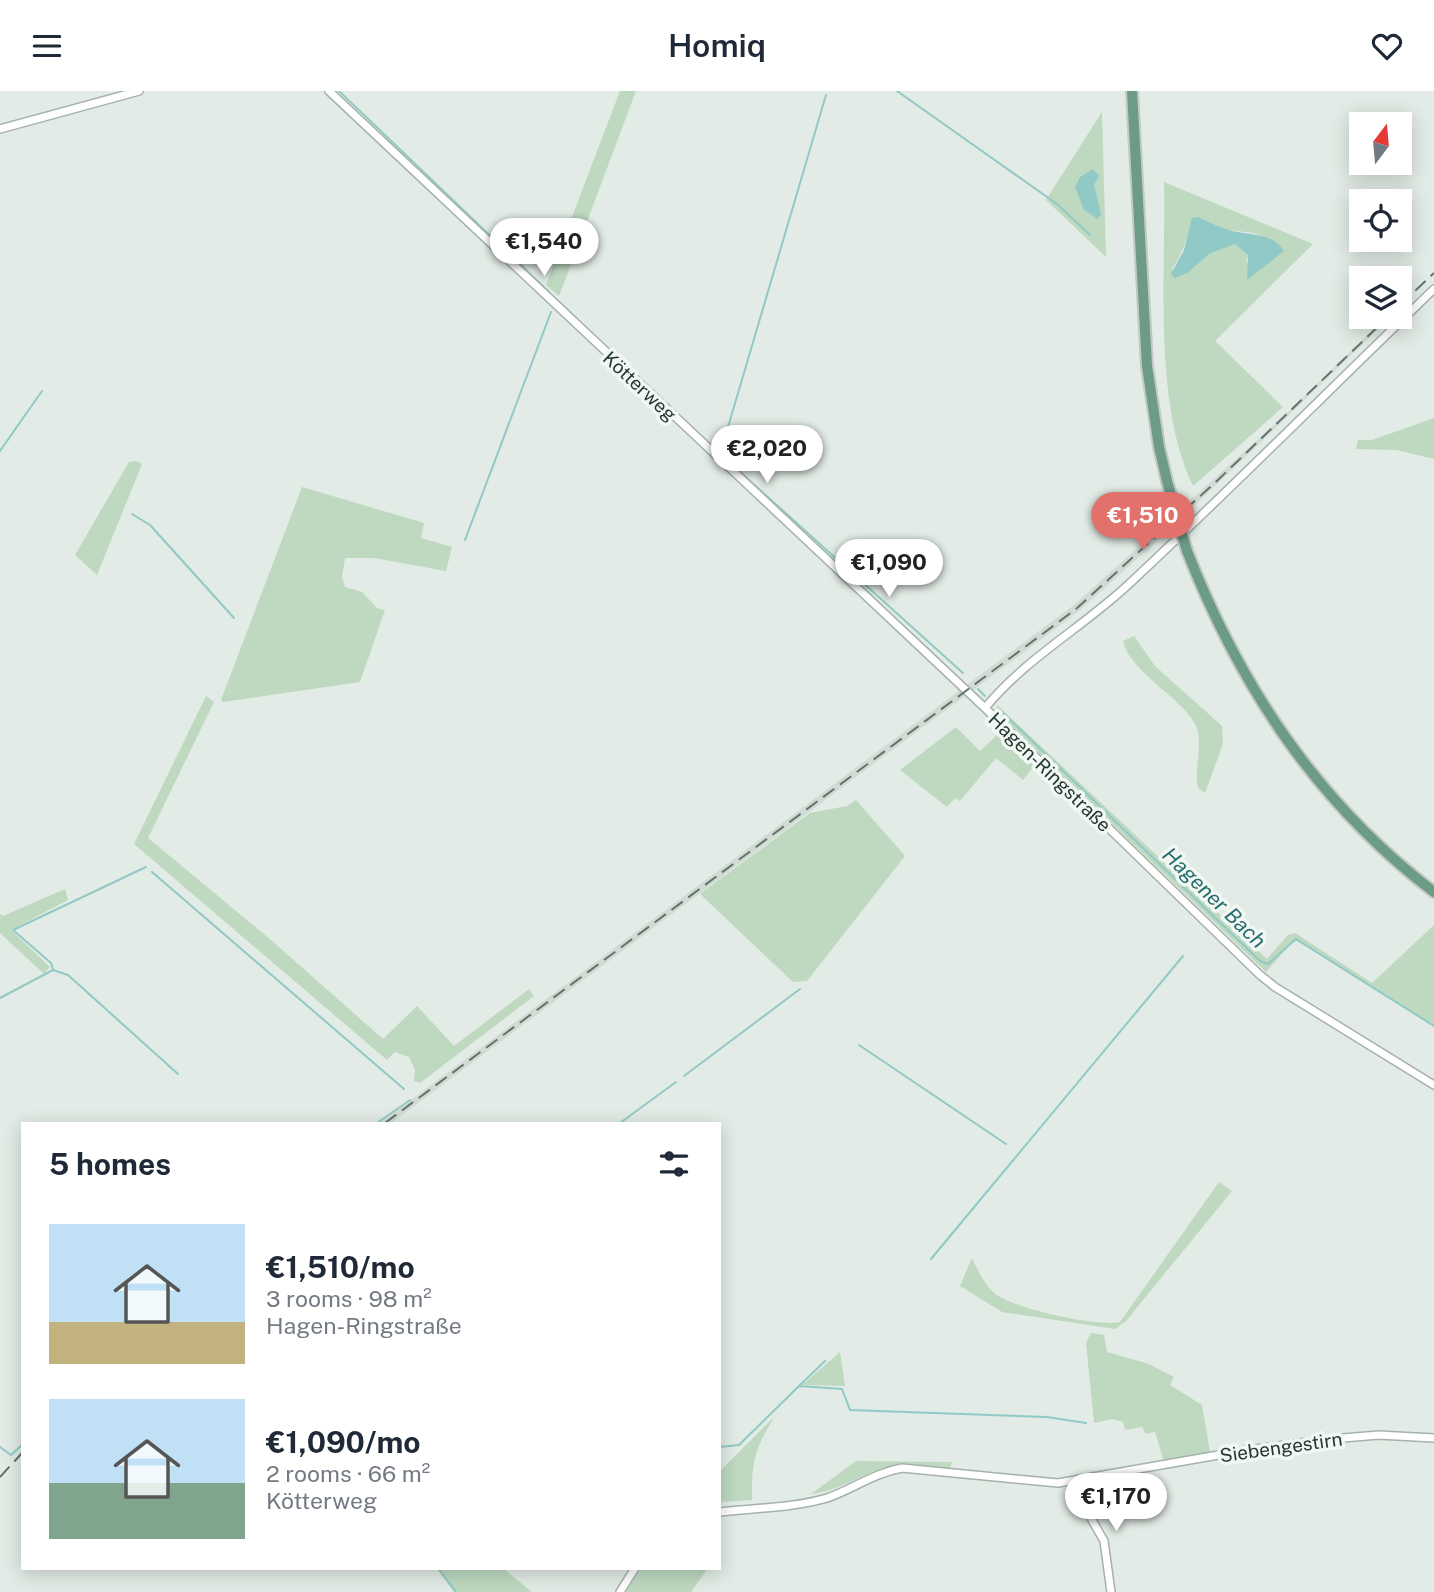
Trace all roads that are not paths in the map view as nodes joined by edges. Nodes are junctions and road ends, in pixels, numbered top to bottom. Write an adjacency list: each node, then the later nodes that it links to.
1 (139, 91): 4 (street)
2 (328, 91): 6 (street, Kötterweg)
3 (1132, 91): 7 (main road, bridge)
4 (0, 129)
5 (1434, 289): 6 (street, Hagen-Ringstraße)
6 (985, 708): 8 (street, Hagen-Ringstraße)
7 (1434, 892)
8 (1434, 1085)
9 (1434, 1437): 10 (street, Siebengestirn)
10 (1086, 1481): 11 (street, Siebengestirn); 14 (street)
11 (721, 1512)
12 (634, 1570): 13 (street)
13 (620, 1592)
14 (1111, 1592)

